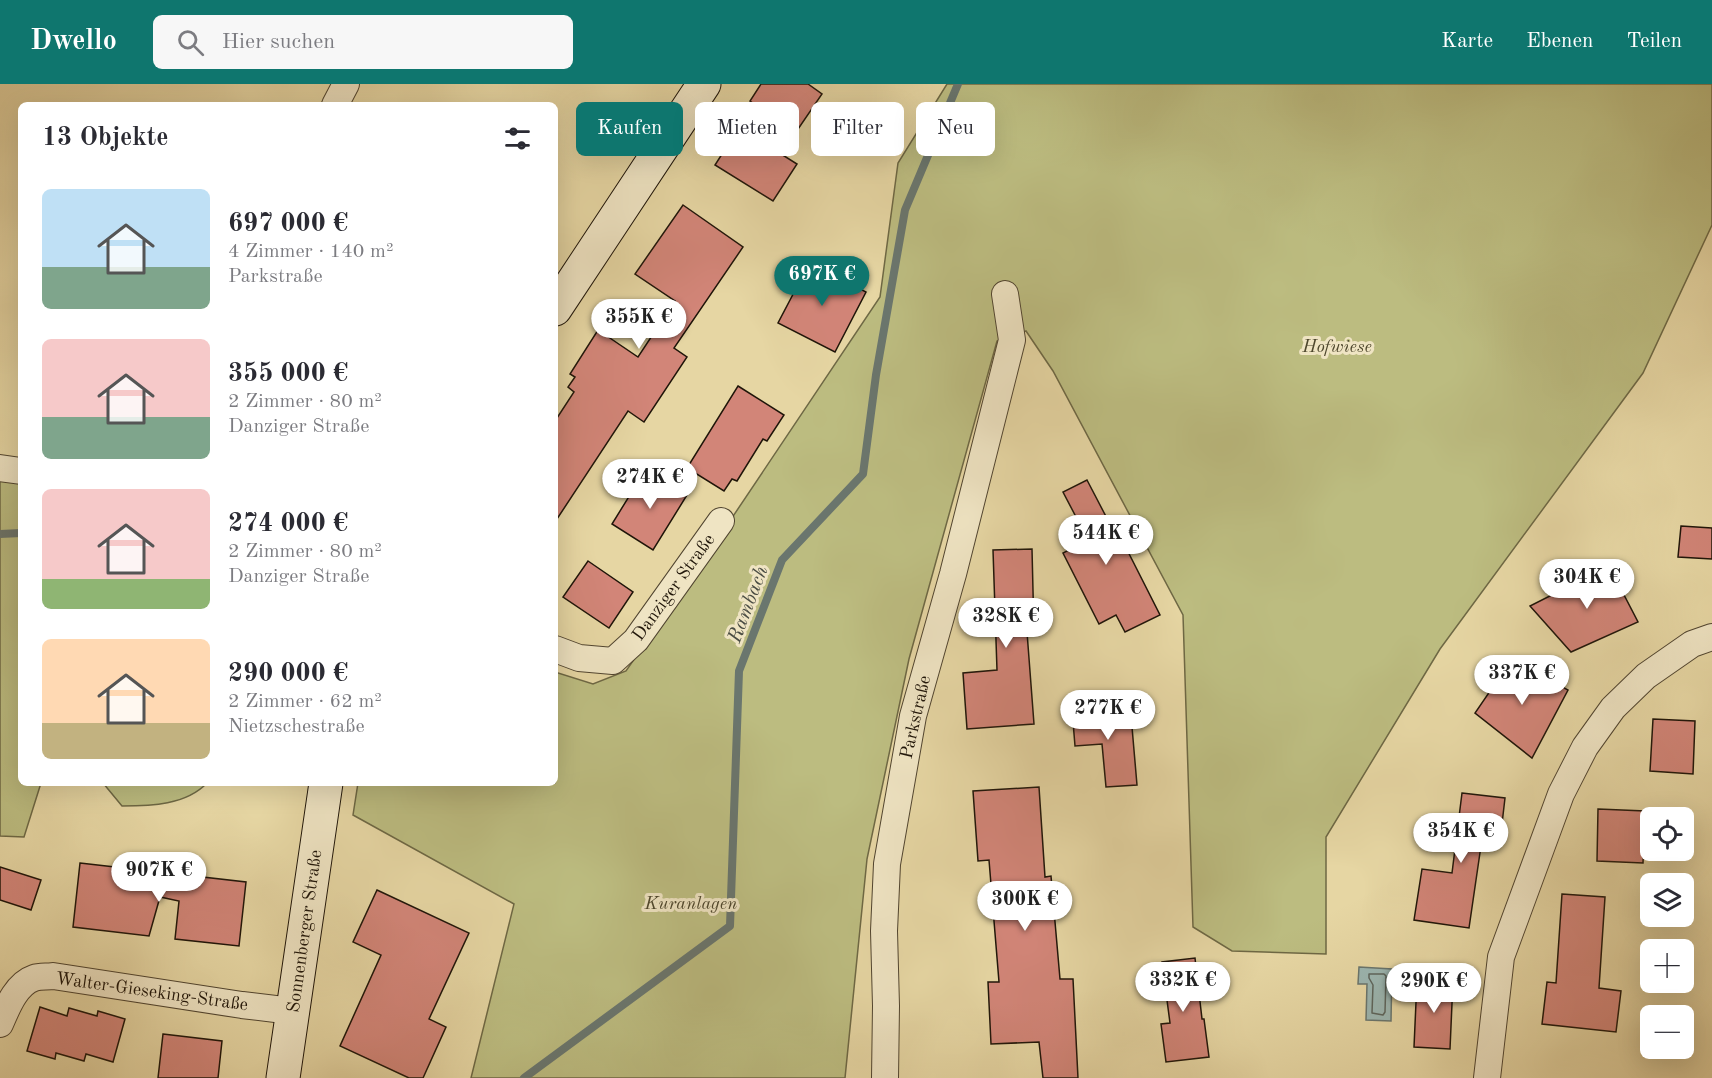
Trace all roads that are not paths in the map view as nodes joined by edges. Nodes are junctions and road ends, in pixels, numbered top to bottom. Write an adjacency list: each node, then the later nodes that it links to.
1 (346, 84): 3 (street)
2 (704, 84): 5 (main road)
3 (337, 102)
4 (1005, 294): 15 (street, Parkstraße)
5 (558, 304)
6 (0, 468): 7 (street)
7 (18, 471)
8 (721, 521): 10 (street, Danziger Straße)
9 (1712, 637): 16 (street)
10 (558, 650)
11 (326, 786): 12 (main road, Sonnenberger Straße)
12 (292, 1011): 13 (street, Walter-Gieseking-Straße); 14 (main road, Sonnenberger Straße)
13 (0, 1024)
14 (283, 1078)
15 (885, 1078)
16 (1487, 1078)

